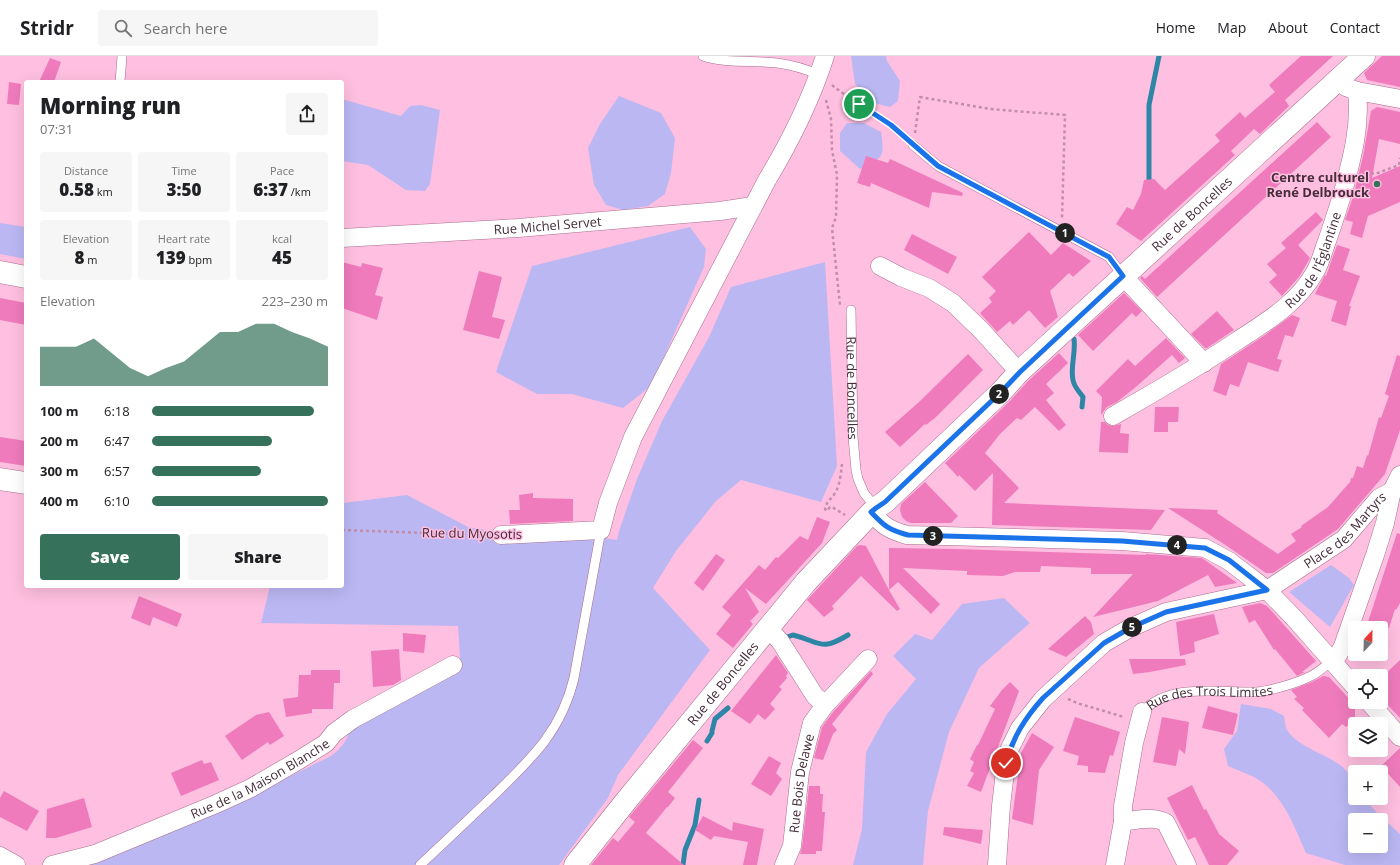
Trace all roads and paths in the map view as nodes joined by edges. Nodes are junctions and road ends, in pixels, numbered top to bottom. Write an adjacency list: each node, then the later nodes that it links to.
1 (122, 56): 6 (lane)
2 (703, 56): 5 (lane)
3 (826, 56): 5 (street)
4 (1364, 56): 7 (main road, Rue de Boncelles)
5 (819, 75): 10 (path); 13 (street)
6 (120, 80)
7 (1334, 84): 8 (street); 18 (main road, Rue de Boncelles)
8 (1357, 91): 9 (street); 12 (street, Rue de l'Églantine)
9 (1400, 99)
10 (913, 145): 14 (lane); 14 (path)
11 (1400, 158): 12 (path)
12 (1349, 169): 21 (street, Rue de l'Églantine)
13 (753, 206): 15 (street, Rue Michel Servet); 30 (street)
14 (1061, 232): 18 (lane)
15 (344, 238)
16 (880, 266): 22 (street)
17 (0, 272): 19 (main road)
18 (1123, 276): 21 (street); 22 (main road, Rue de Boncelles)
19 (24, 277)
20 (851, 310): 28 (lane, Rue de Boncelles)
21 (1204, 363): 23 (street, Rue de l'Églantine)
22 (1020, 372): 28 (main road, Rue de Boncelles)
23 (1113, 416)
24 (1400, 475): 27 (street)
25 (0, 479): 26 (main road)
26 (24, 483)
27 (1392, 491): 32 (street, Place des Martyrs); 35 (street, Place des Martyrs)
28 (873, 510): 32 (street); 33 (main road, Rue de Boncelles)
29 (344, 530): 31 (path, Rue du Myosotis)
30 (601, 530): 31 (street, Rue du Myosotis); 47 (lane)
31 (501, 535)
32 (1267, 590): 35 (street); 50 (street)
33 (768, 628): 39 (street); 48 (main road, Rue de Boncelles)
34 (868, 658): 39 (street, Rue Bois Delawe)
35 (1332, 661): 37 (street); 41 (lane, Rue des Trois Limites)
36 (453, 665): 46 (street, Rue de la Maison Blanche)
37 (1348, 679)
38 (1077, 703): 41 (path)
39 (825, 705): 49 (street, Rue Bois Delawe)
40 (1375, 709): 42 (street)
41 (1141, 718): 43 (street, Rue des Trois Limites)
42 (1400, 737)
43 (1122, 821): 51 (street, Rue des Trois Limites); 52 (street)
44 (0, 856): 45 (street)
45 (16, 865)
46 (52, 865)
47 (420, 865)
48 (575, 865)
49 (784, 865)
50 (997, 865)
51 (1115, 865)
52 (1187, 865)

